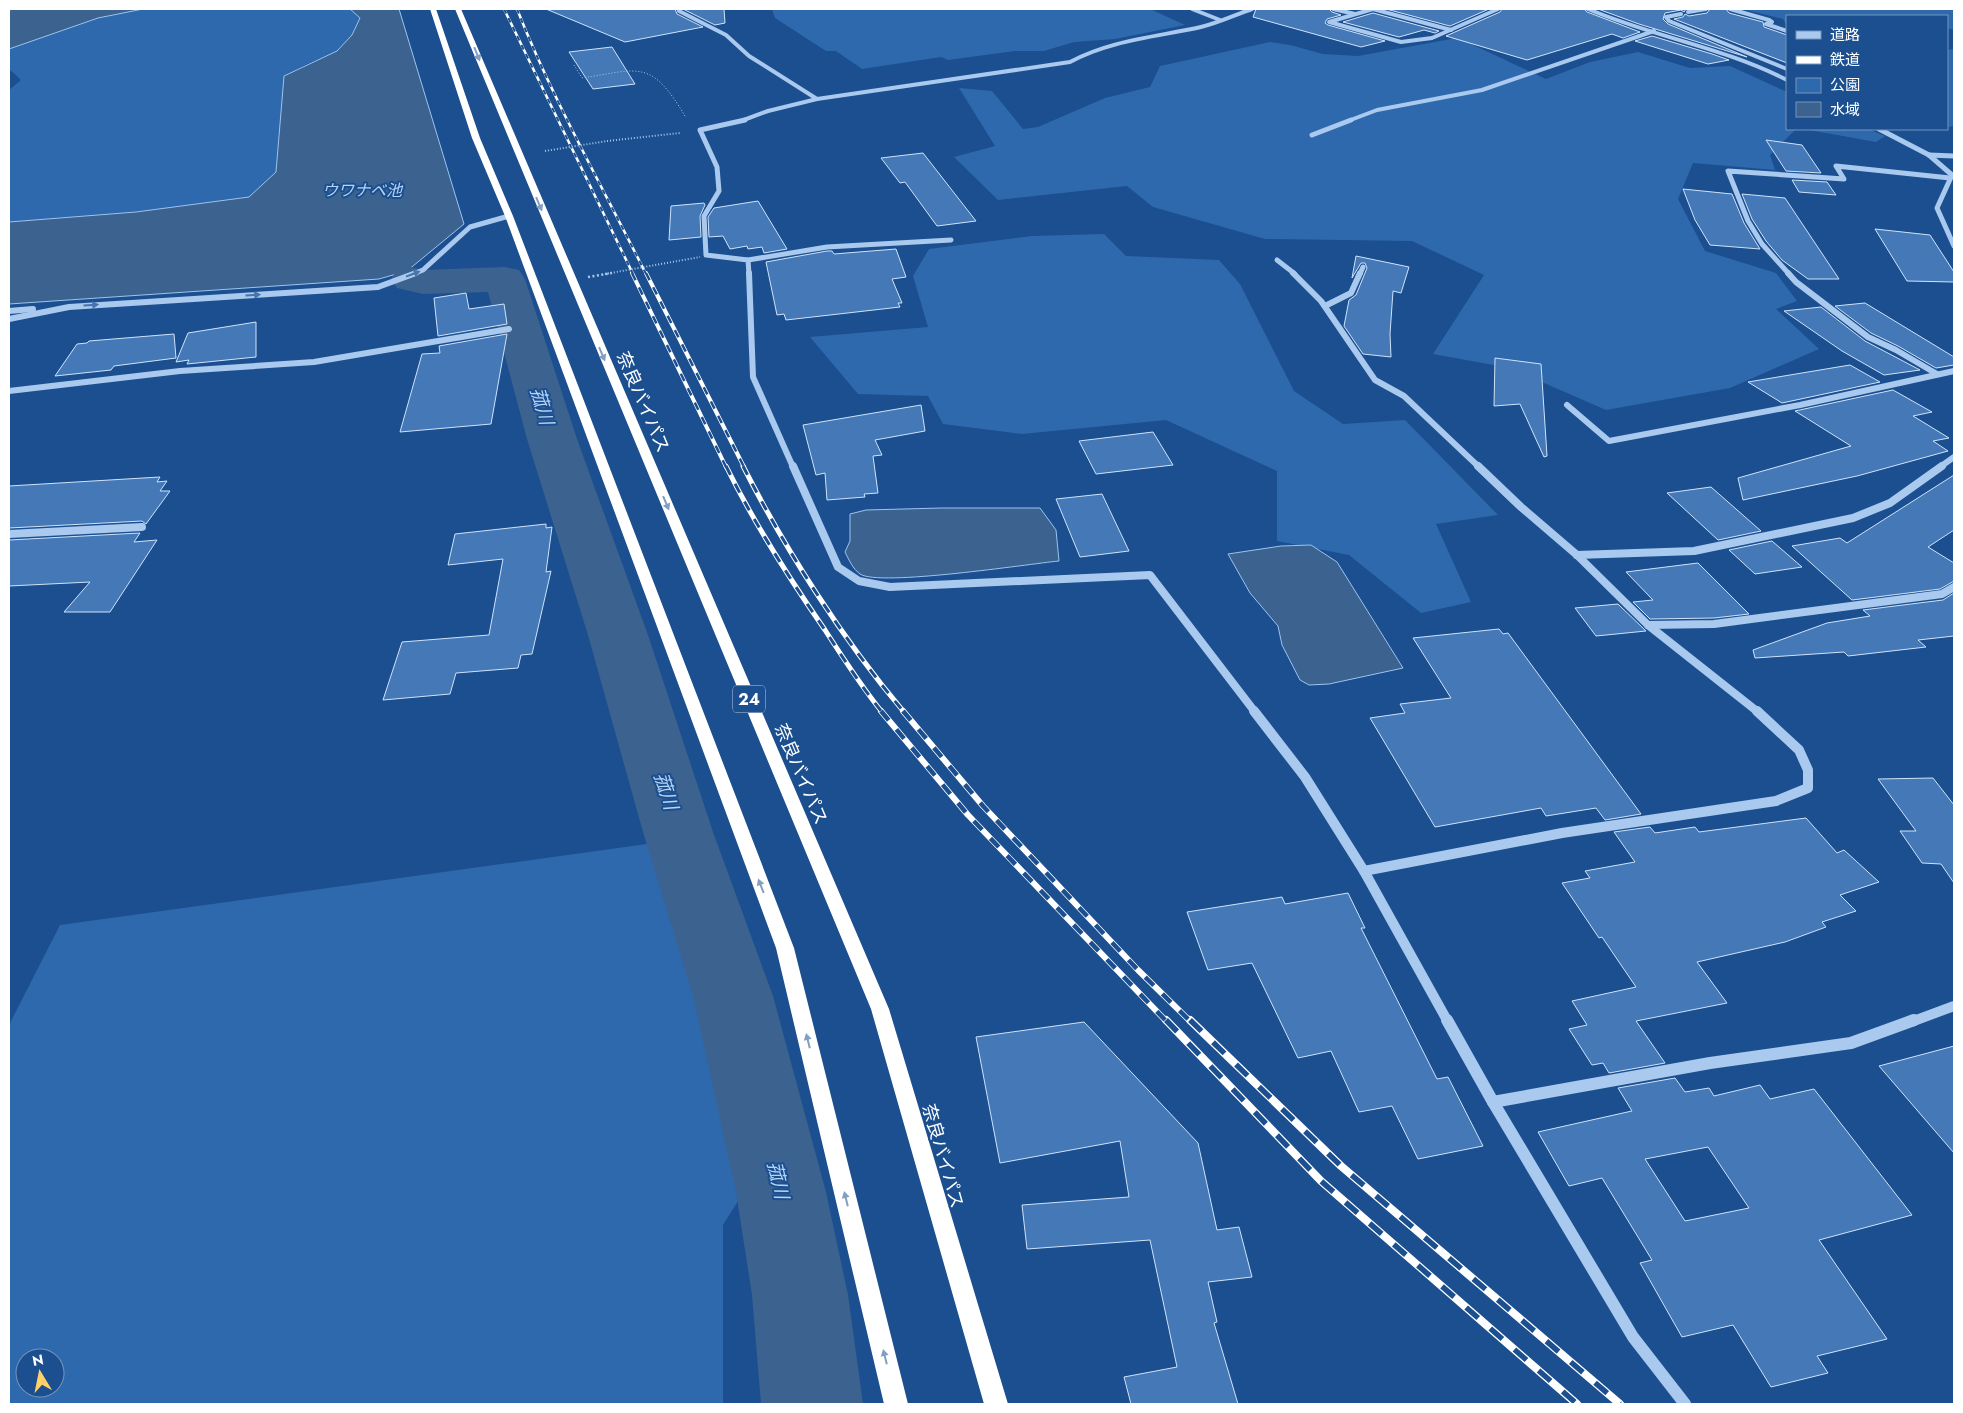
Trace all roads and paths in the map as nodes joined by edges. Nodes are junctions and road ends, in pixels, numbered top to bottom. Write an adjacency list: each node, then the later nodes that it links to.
1 (433, 9): 30 (highway)
2 (458, 9): 57 (highway, 奈良バイパス / 24, one-way to 57)
3 (679, 9): 22 (street)
4 (1192, 9): 15 (street)
5 (1252, 9): 15 (street)
6 (1333, 9): 13 (street)
7 (1373, 9): 13 (street); 16 (street)
8 (1498, 9): 16 (street)
9 (1588, 9): 18 (street)
10 (1706, 9): 12 (street)
11 (1730, 9): 17 (street)
12 (1688, 12)
13 (1355, 14): 16 (street)
14 (1681, 14): 20 (street)
15 (1220, 20): 22 (street)
16 (1451, 30)
17 (1786, 30)
18 (1654, 31): 21 (street); 25 (street)
19 (574, 65): 23 (path)
20 (1786, 69)
21 (1786, 80)
22 (817, 99): 23 (street)
23 (700, 130): 26 (path, bridge); 34 (street)
24 (1881, 130): 27 (street)
25 (1312, 135)
26 (545, 151)
27 (1929, 154): 28 (street); 29 (street)
28 (1954, 156)
29 (1950, 178): 32 (street); 44 (street)
30 (509, 216): 39 (street, one-way to 30); 56 (highway, one-way to 30)
31 (951, 240): 34 (street)
32 (1954, 246)
33 (700, 257): 37 (path, bridge)
34 (748, 260): 53 (street)
35 (1277, 260): 38 (street)
36 (1363, 268): 38 (street)
37 (588, 277)
38 (1325, 306): 50 (street)
39 (69, 307): 40 (street); 41 (street)
40 (9, 311)
41 (9, 319)
42 (509, 329): 45 (street)
43 (1954, 370): 44 (street)
44 (1937, 374): 46 (street)
45 (9, 391)
46 (1567, 405)
47 (1954, 458): 50 (street)
48 (142, 527): 49 (street)
49 (9, 534)
50 (1577, 555): 52 (street)
51 (1954, 587): 52 (street)
52 (1648, 625): 53 (street)
53 (1364, 871): 55 (street)
54 (1954, 1006): 55 (street)
55 (1493, 1102): 58 (street)
56 (896, 1404)
57 (996, 1404)
58 (1685, 1404)

